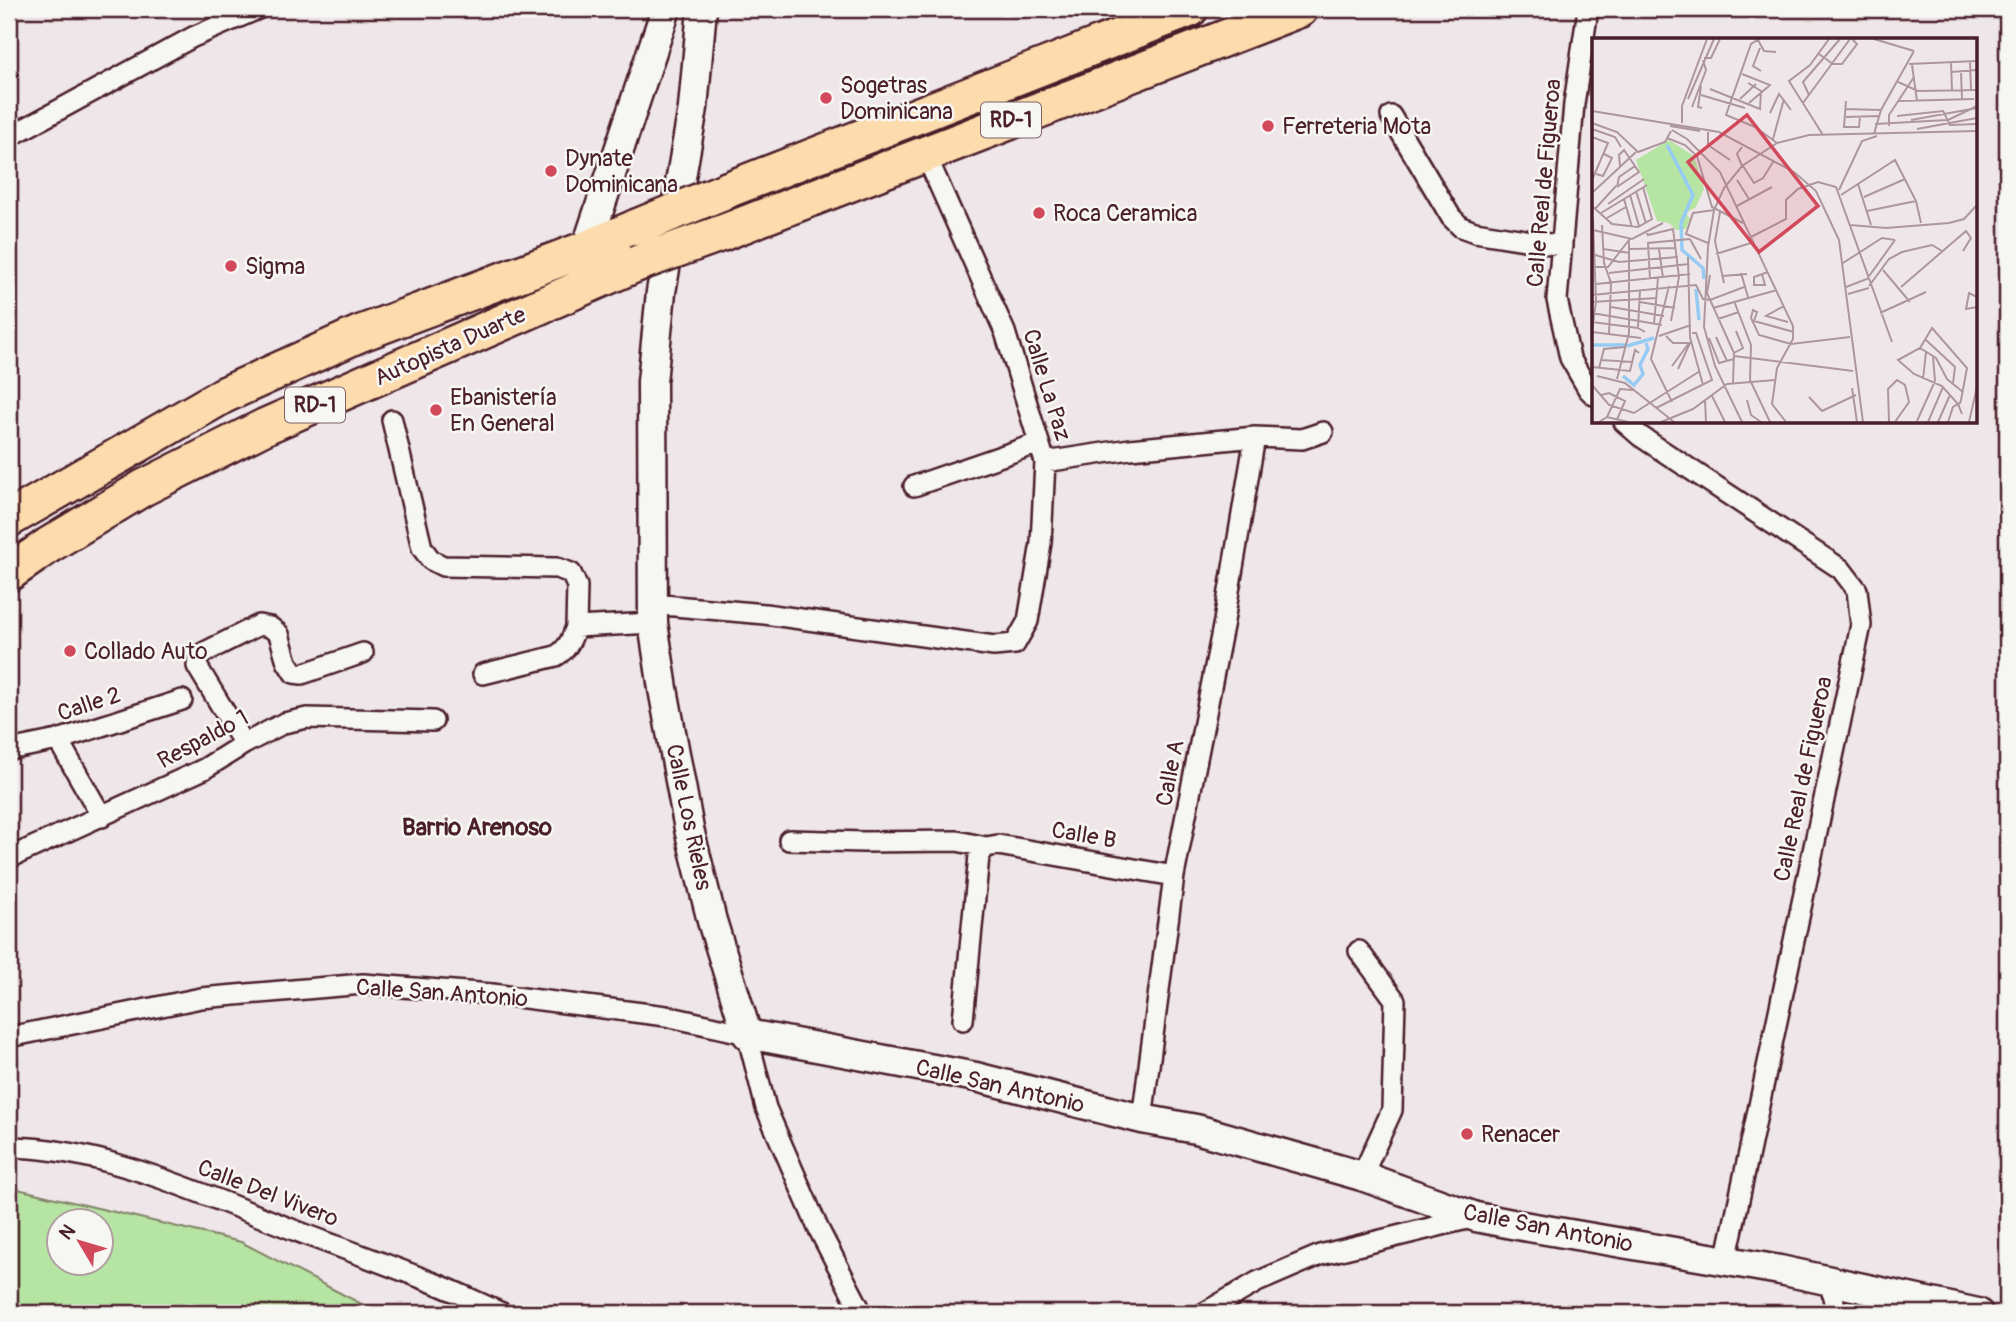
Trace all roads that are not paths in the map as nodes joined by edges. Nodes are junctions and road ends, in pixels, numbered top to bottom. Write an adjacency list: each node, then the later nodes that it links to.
1 (258, 9): 8 (street)
2 (666, 9): 11 (street)
3 (702, 9): 22 (street, Calle Los Rieles)
4 (1190, 9): 11 (highway, Autopista Duarte / RD-1, bridge)
5 (1300, 9): 9 (highway, RD-1)
6 (1588, 9): 10 (street, Calle Real de Figueroa)
7 (1391, 116): 10 (street)
8 (9, 137)
9 (925, 153): 17 (street, Calle La Paz); 21 (highway, Autopista Duarte / RD-1, bridge)
10 (1562, 246): 12 (street, Calle Real de Figueroa)
11 (586, 249): 20 (highway, Autopista Duarte / RD-1)
12 (1592, 393)
13 (392, 420): 23 (street)
14 (1626, 424): 44 (street, Calle Real de Figueroa)
15 (1323, 432): 16 (street)
16 (1255, 437): 18 (street); 35 (street, Calle A)
17 (1039, 443): 18 (street, Calle La Paz); 19 (street)
18 (1045, 462): 22 (street, Calle La Paz)
19 (914, 486)
20 (9, 519)
21 (9, 573)
22 (653, 613): 23 (street); 38 (street, Calle Los Rieles)
23 (576, 627): 25 (street)
24 (363, 653): 29 (street)
25 (484, 674)
26 (182, 700): 28 (street, Calle 2)
27 (433, 721): 29 (street, Respaldo 1)
28 (58, 740): 30 (street, Calle 2); 31 (street)
29 (244, 744): 31 (street, Respaldo 1)
30 (9, 750)
31 (102, 817): 34 (street, Respaldo 1)
32 (789, 840): 33 (street, Calle B)
33 (986, 847): 35 (street, Calle B); 37 (street)
34 (9, 858)
35 (1174, 876): 40 (street, Calle A)
36 (1359, 951): 42 (street)
37 (963, 1020)
38 (747, 1034): 39 (street, Calle San Antonio); 40 (street, Calle San Antonio); 47 (street, Calle Los Rieles)
39 (9, 1037)
40 (1142, 1119): 42 (street, Calle San Antonio)
41 (9, 1147): 46 (street, Calle Del Vivero)
42 (1362, 1176): 43 (street, Calle San Antonio)
43 (1476, 1217): 44 (street, Calle San Antonio); 48 (street)
44 (1726, 1261): 45 (street, Calle San Antonio)
45 (1830, 1281): 49 (street); 50 (street, Calle San Antonio)
46 (502, 1313)
47 (862, 1313)
48 (1204, 1313)
49 (1836, 1313)
50 (1978, 1313)

